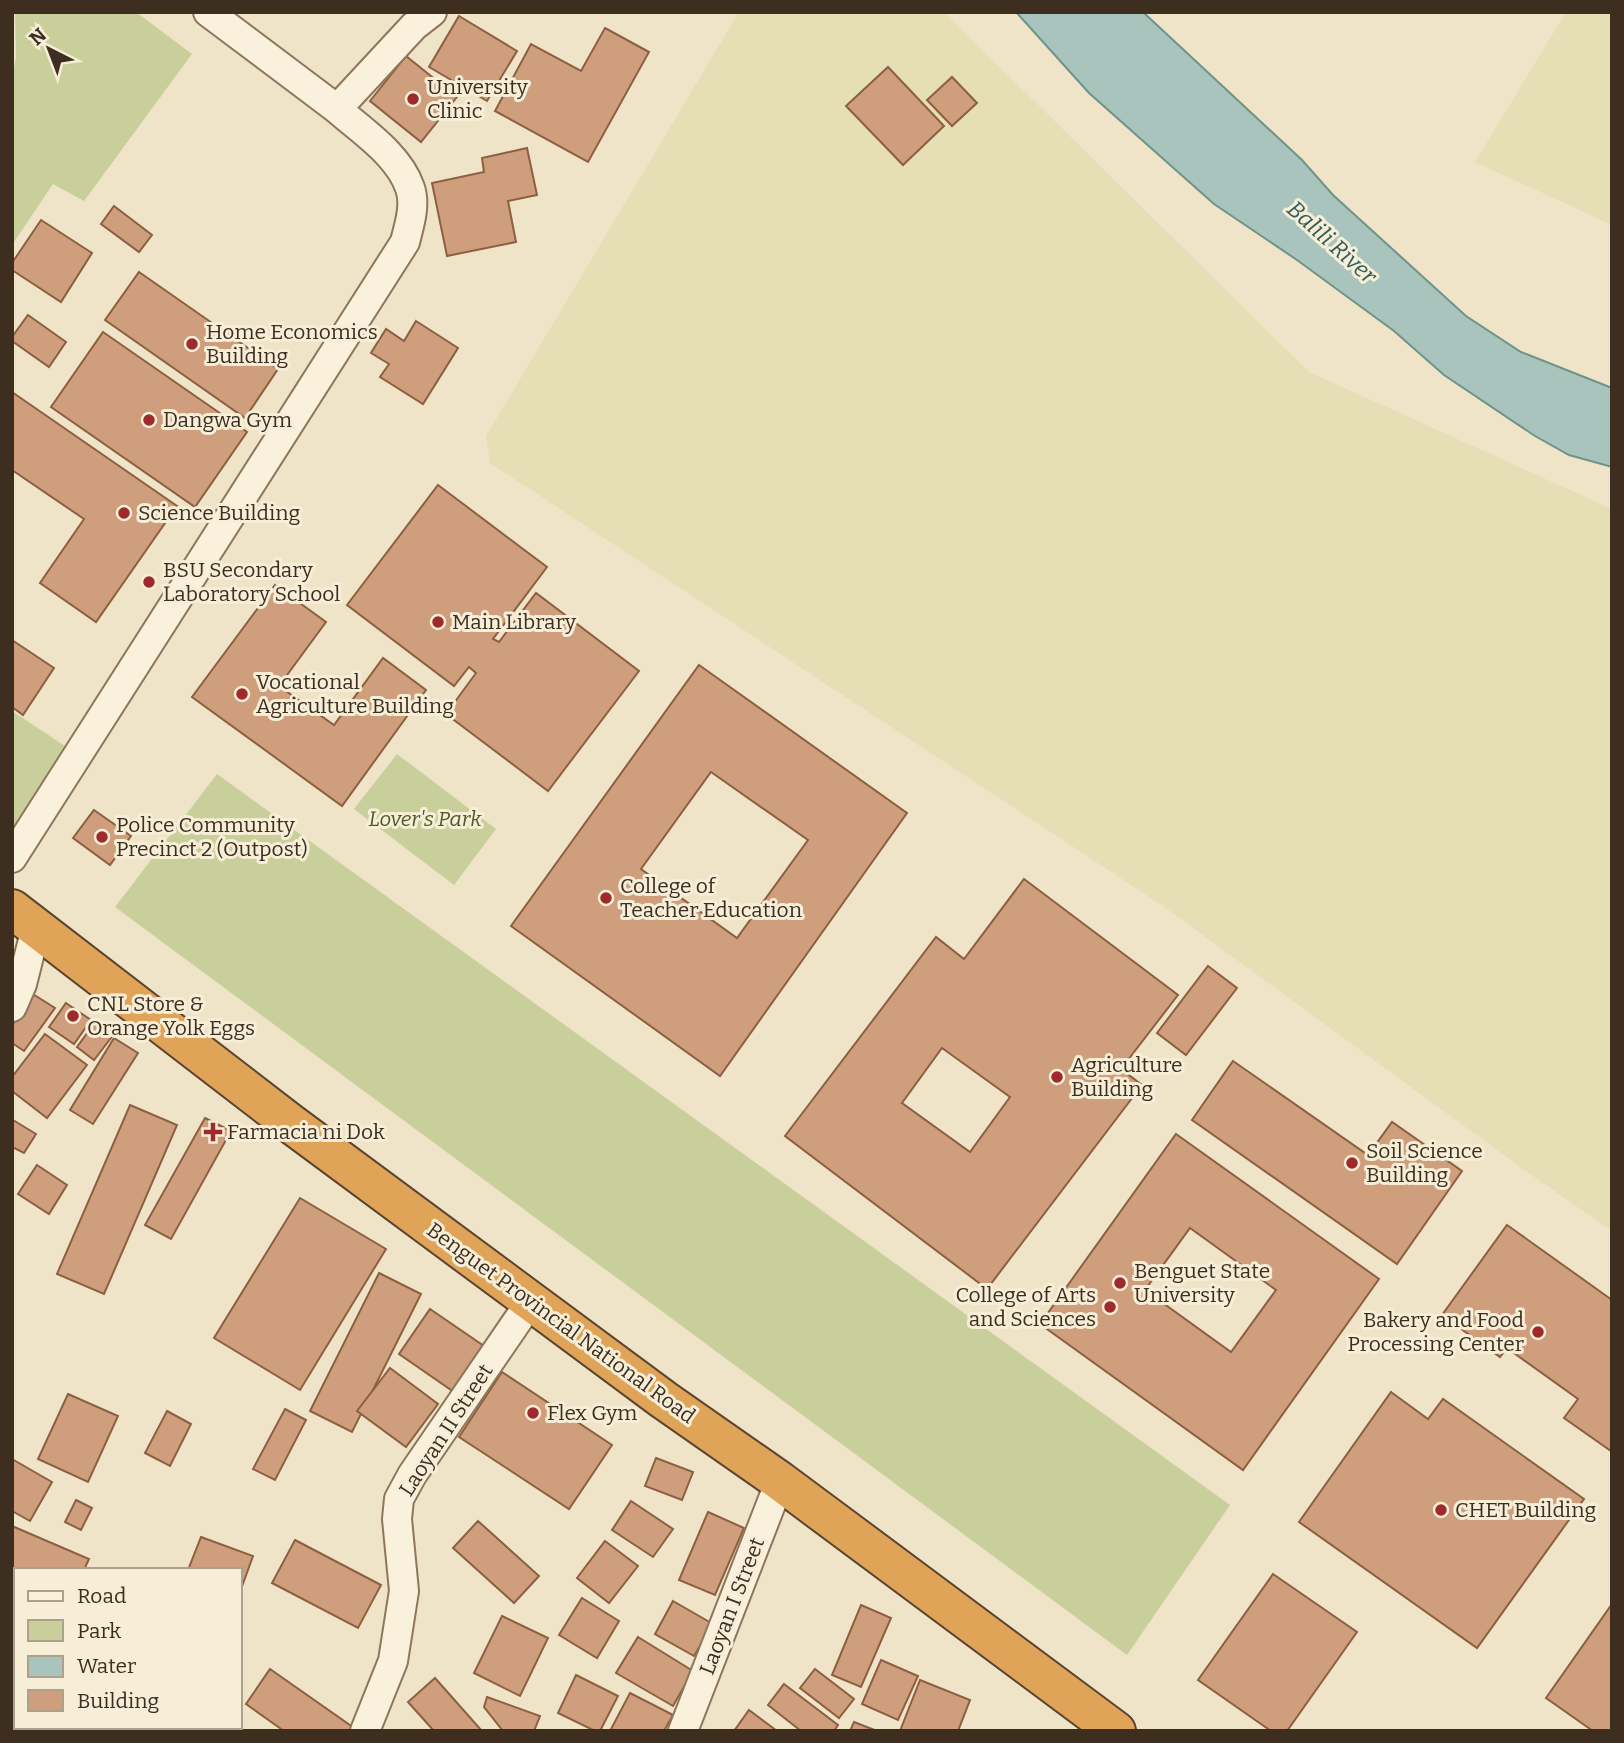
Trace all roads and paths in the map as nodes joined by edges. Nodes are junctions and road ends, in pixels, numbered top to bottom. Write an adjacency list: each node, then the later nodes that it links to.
1 (208, 12): 3 (street)
2 (432, 12): 3 (street)
3 (338, 109): 4 (street)
4 (12, 858)
5 (24, 918): 6 (street); 7 (highway, Benguet Provincial National Road)
6 (12, 1007)
7 (531, 1301): 8 (highway, Benguet Provincial National Road); 9 (street, Laoyan II Street)
8 (780, 1481): 10 (street, Laoyan I Street); 11 (highway, Benguet Provincial National Road)
9 (365, 1731)
10 (683, 1731)
11 (1115, 1731)

